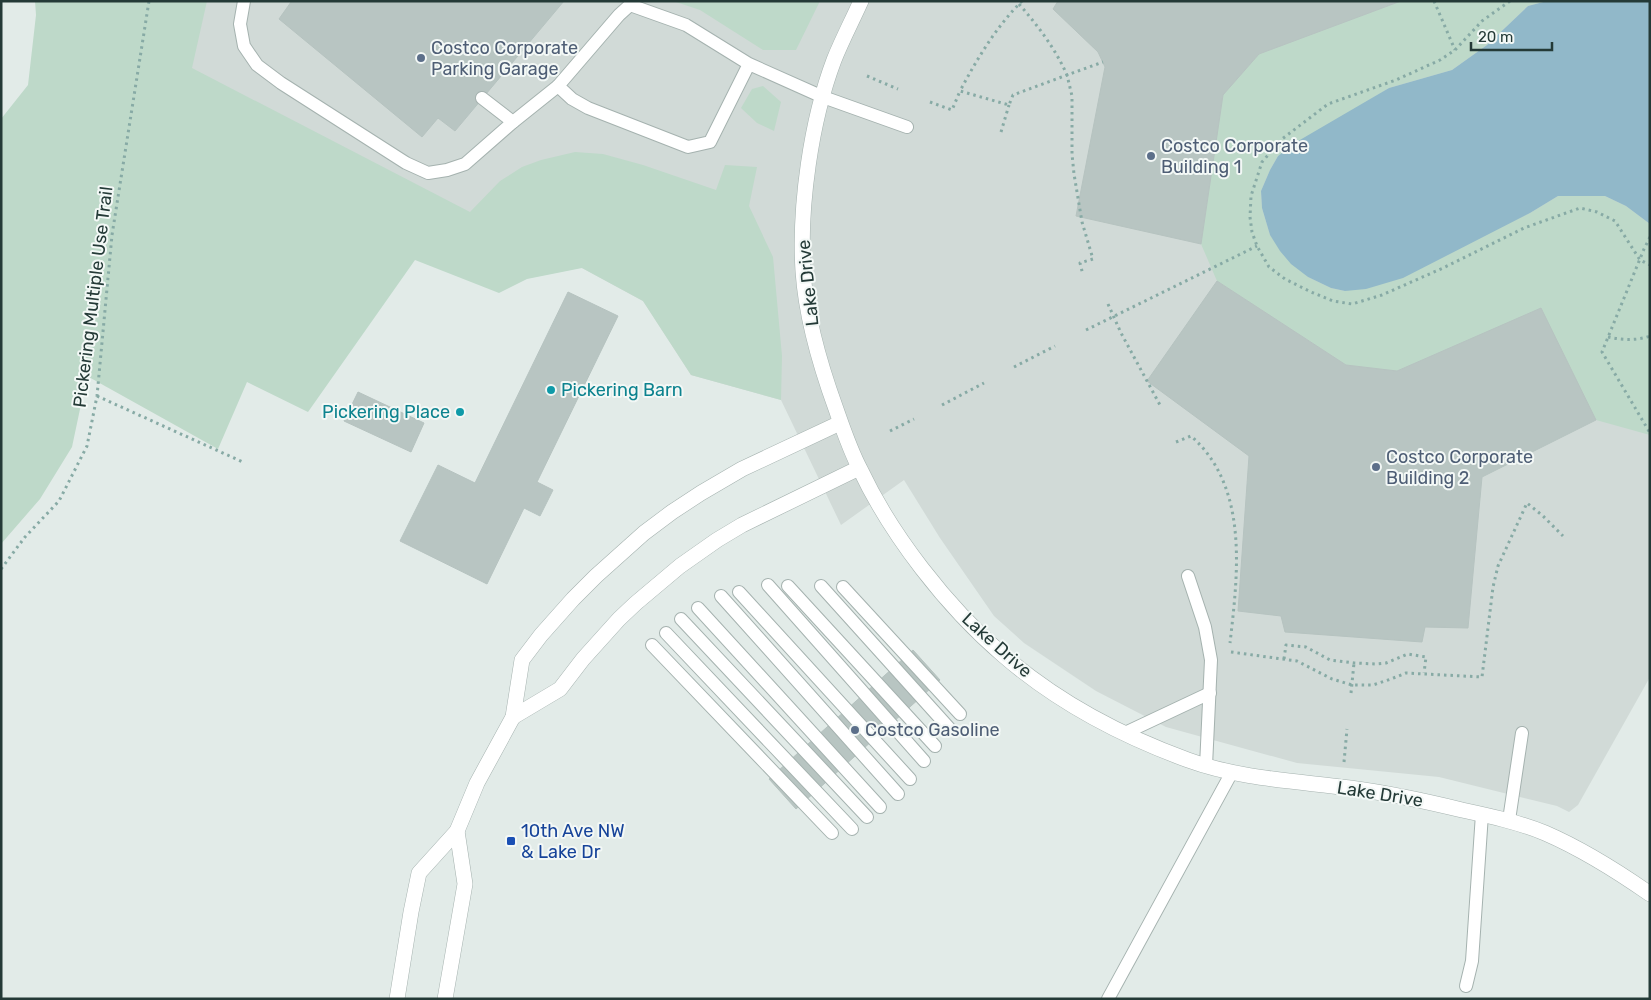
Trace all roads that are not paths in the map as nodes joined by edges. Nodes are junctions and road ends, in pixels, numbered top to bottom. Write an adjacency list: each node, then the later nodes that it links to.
1 (244, 1): 8 (lane)
2 (861, 1): 7 (street, Lake Drive)
3 (631, 3): 4 (lane); 5 (lane)
4 (749, 64): 5 (lane); 7 (lane)
5 (558, 86): 8 (lane)
6 (482, 98): 8 (lane)
7 (823, 98): 9 (lane); 10 (street, Lake Drive)
8 (513, 122)
9 (908, 127)
10 (840, 423): 11 (street, Lake Drive); 25 (street)
11 (859, 468): 25 (street); 27 (street, Lake Drive)
12 (1188, 576): 23 (lane)
13 (768, 585): 30 (lane)
14 (788, 586): 29 (lane)
15 (821, 586): 26 (lane)
16 (843, 586): 24 (lane)
17 (739, 592): 33 (lane)
18 (721, 596): 34 (lane)
19 (698, 608): 35 (lane)
20 (681, 619): 37 (lane)
21 (666, 633): 39 (lane)
22 (652, 645): 41 (lane)
23 (1210, 693): 27 (lane); 31 (lane)
24 (960, 714)
25 (512, 717): 40 (street)
26 (949, 728)
27 (1125, 733): 31 (street, Lake Drive)
28 (1522, 733): 38 (lane)
29 (935, 746)
30 (924, 761)
31 (1206, 766): 32 (street, Lake Drive)
32 (1232, 772): 36 (street, Lake Drive); 46 (lane)
33 (910, 779)
34 (898, 794)
35 (880, 807)
36 (1482, 814): 38 (street, Lake Drive); 43 (lane)
37 (867, 817)
38 (1509, 820): 42 (street, Lake Drive)
39 (852, 829)
40 (457, 831): 44 (street); 45 (street)
41 (832, 833)
42 (1650, 894)
43 (1466, 986)
44 (397, 999)
45 (445, 999)
46 (1108, 999)

